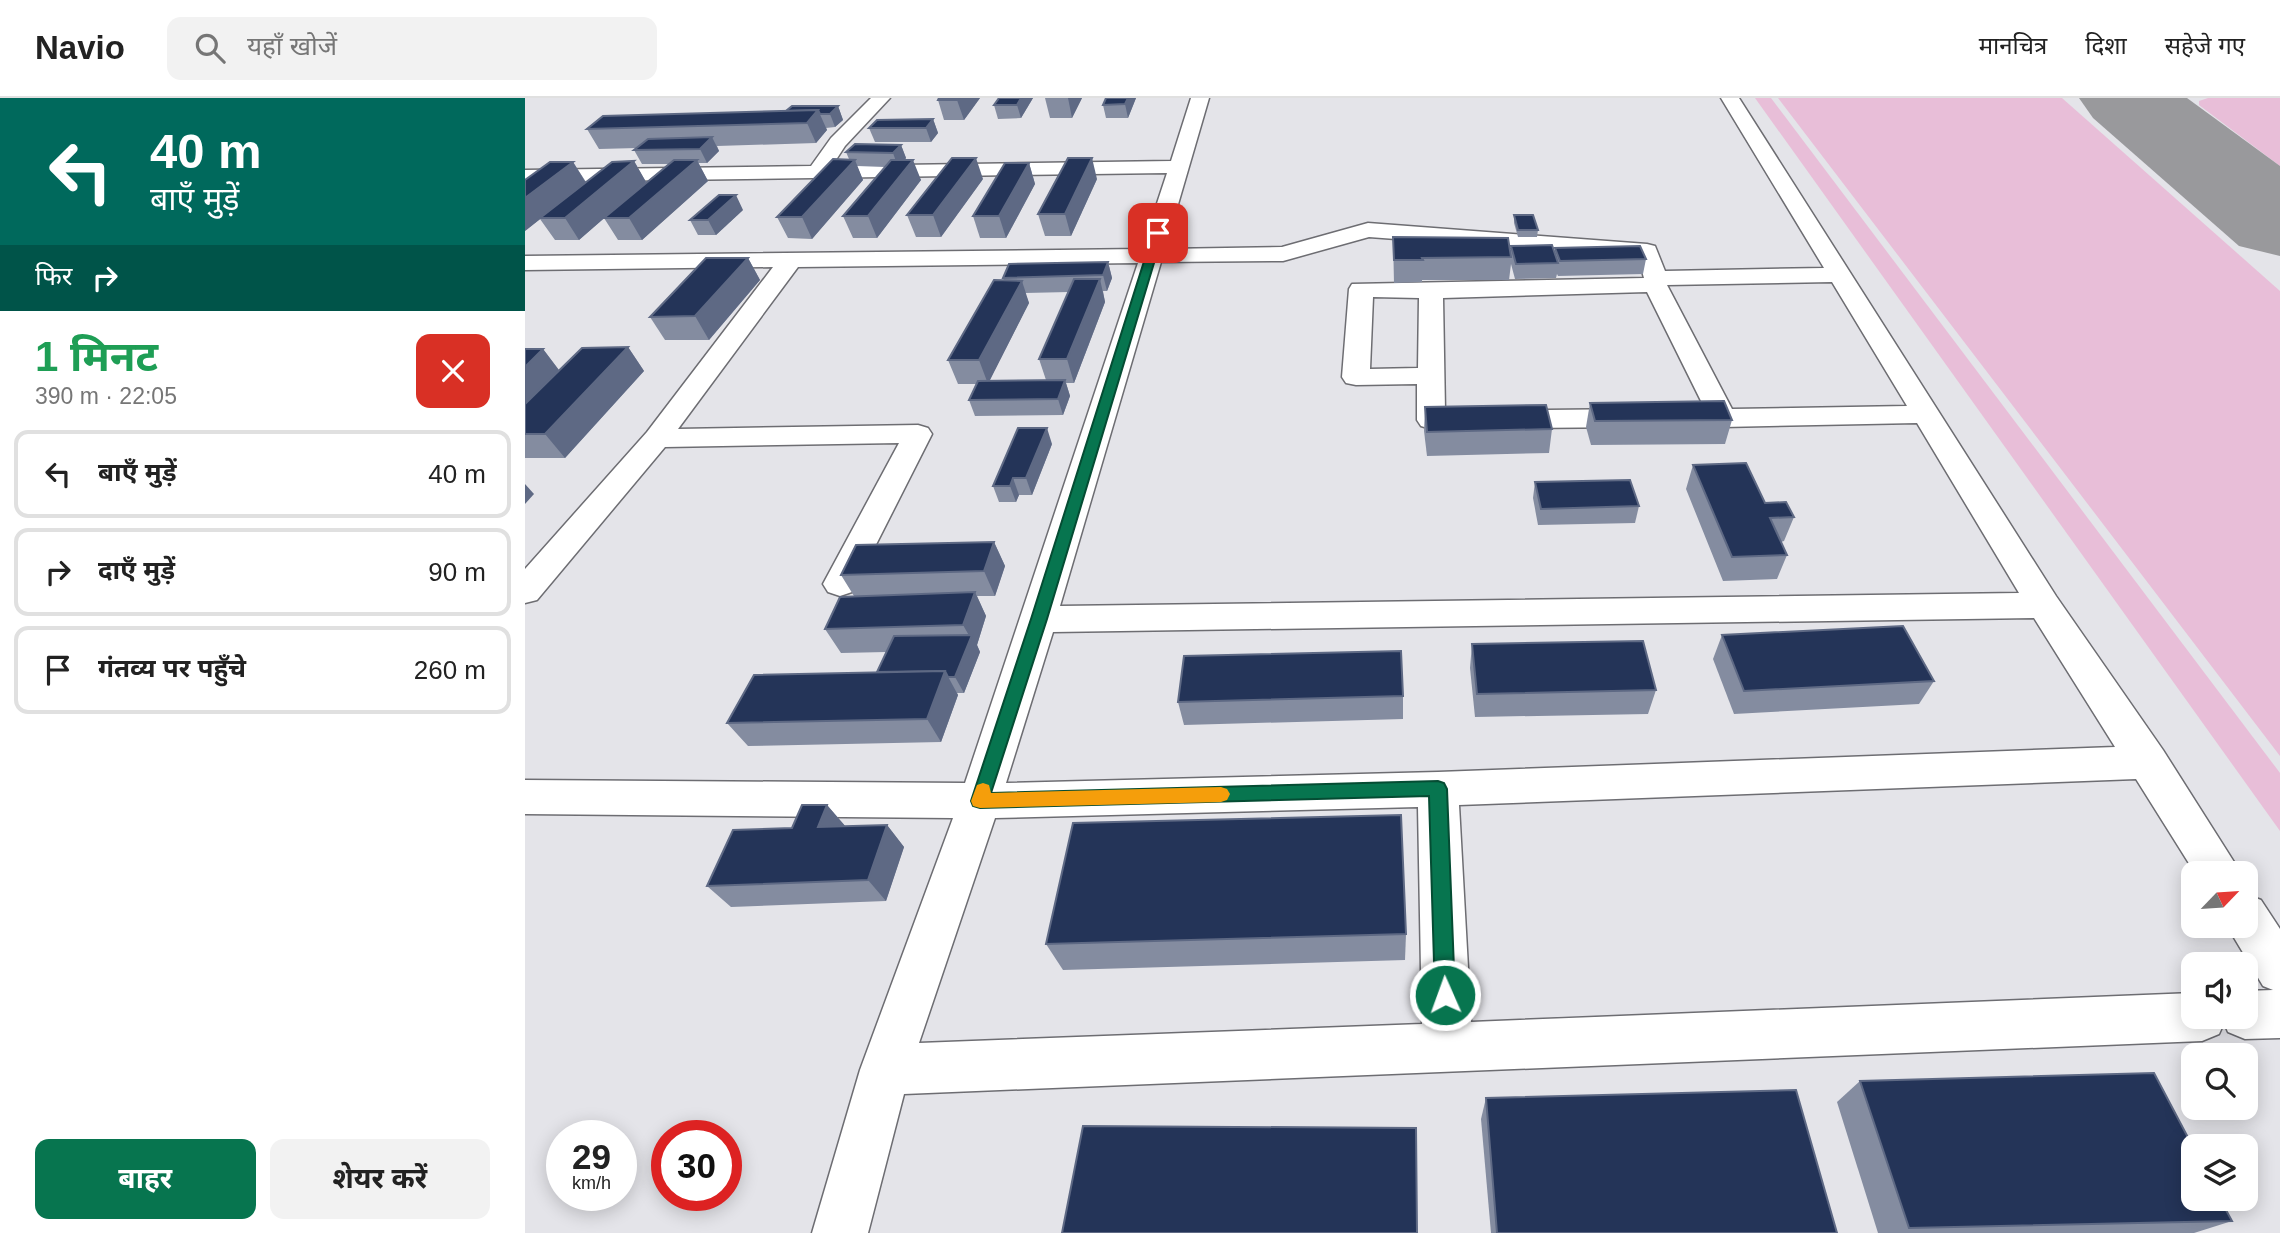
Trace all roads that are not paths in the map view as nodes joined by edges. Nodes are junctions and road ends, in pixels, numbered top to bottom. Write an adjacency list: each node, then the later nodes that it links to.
1 (881, 98): 5 (street)
2 (1200, 98): 4 (street)
3 (1730, 98): 10 (street)
4 (1177, 167): 5 (street); 7 (street)
5 (818, 171): 6 (street)
6 (525, 176)
7 (1152, 254): 8 (street); 11 (street); 20 (street)
8 (790, 261): 9 (street); 16 (street)
9 (525, 263)
10 (1840, 275): 11 (street); 14 (street)
11 (1656, 282): 12 (street); 15 (street)
12 (1431, 291): 13 (street); 13 (street)
13 (1429, 376): 15 (street)
14 (1928, 414): 15 (street); 19 (street)
15 (1723, 418)
16 (657, 438): 17 (street); 18 (street)
17 (840, 584)
18 (525, 591)
19 (2044, 605): 20 (street); 21 (street)
20 (1039, 619): 24 (street)
21 (2149, 762): 22 (street); 25 (street)
22 (1438, 789): 24 (street); 31 (street)
23 (525, 797): 24 (street)
24 (980, 801): 32 (street)
25 (2211, 861)
26 (2258, 935): 27 (street)
27 (2280, 970)
28 (2280, 1014): 29 (street)
29 (2258, 1015)
30 (2181, 1018): 31 (street)
31 (1447, 1046): 32 (street)
32 (885, 1070): 33 (street)
33 (840, 1233)

